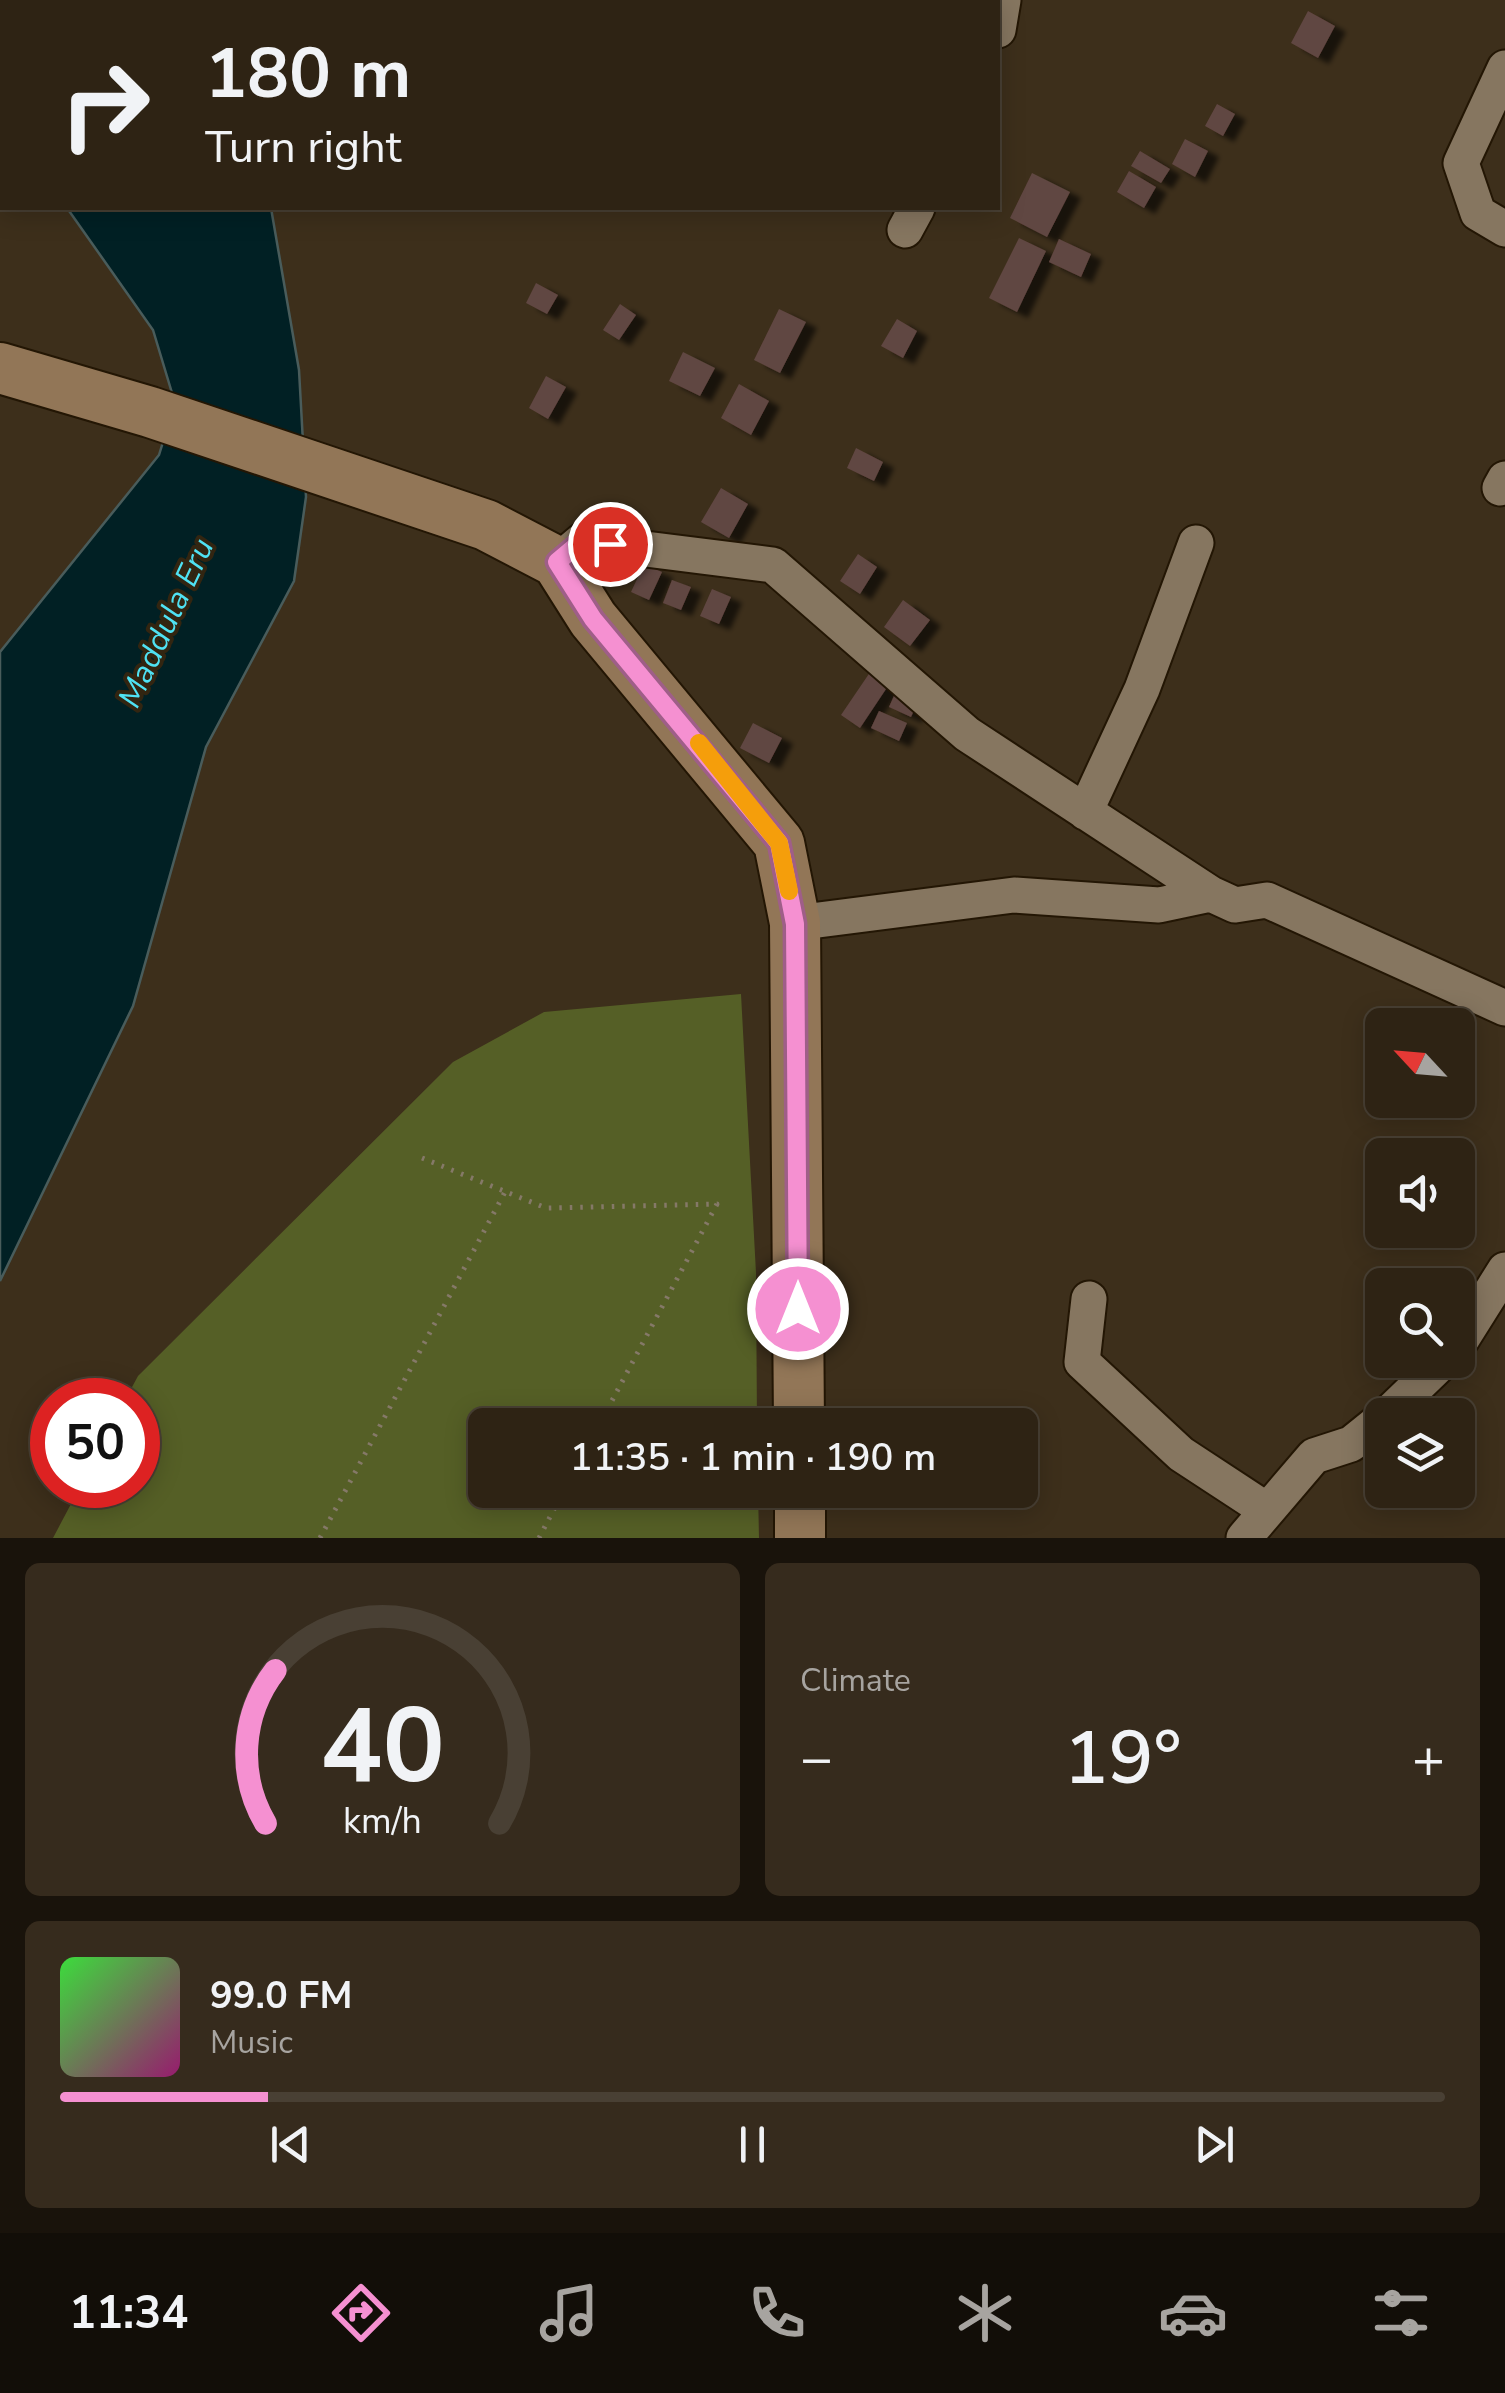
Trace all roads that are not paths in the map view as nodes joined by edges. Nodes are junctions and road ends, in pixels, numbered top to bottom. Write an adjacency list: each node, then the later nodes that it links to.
1 (1505, 68): 2 (street)
2 (1505, 228)
3 (0, 368): 5 (main road)
4 (1196, 543): 6 (street)
5 (557, 562): 6 (street); 8 (main road)
6 (1085, 812): 7 (street)
7 (1211, 894): 8 (street); 9 (street)
8 (795, 924): 15 (main road)
9 (1505, 1008)
10 (1505, 1270): 12 (street)
11 (1089, 1299): 18 (street)
12 (1475, 1319)
13 (1425, 1378): 14 (street)
14 (1405, 1398)
15 (799, 1408)
16 (1365, 1432): 18 (street)
17 (800, 1508): 19 (main road)
18 (1255, 1524)
19 (800, 1538)

